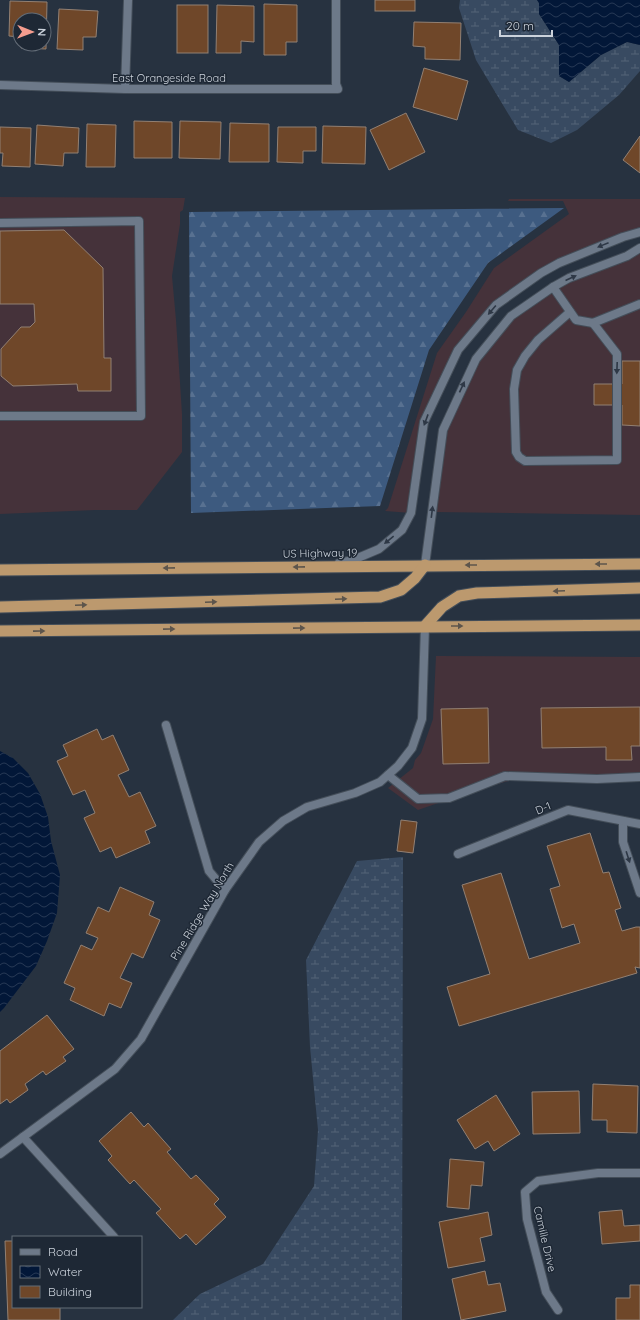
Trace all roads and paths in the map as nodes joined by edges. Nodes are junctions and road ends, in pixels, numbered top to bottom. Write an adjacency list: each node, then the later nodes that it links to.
1 (128, 0): 4 (street)
2 (336, 0): 4 (street, East Orangeside Road)
3 (0, 85): 4 (street, East Orangeside Road)
4 (125, 89)
5 (0, 223): 12 (street)
6 (640, 232): 15 (street, one-way to 15)
7 (640, 248): 8 (street, one-way to 7)
8 (553, 287): 10 (street); 14 (street, one-way to 8)
9 (640, 304): 11 (street)
10 (570, 312): 11 (street); 11 (street, one-way to 10)
11 (593, 324)
12 (0, 416)
13 (640, 564): 14 (highway, US Highway 19, one-way to 14)
14 (425, 565): 15 (highway, US Highway 19); 18 (highway, one-way to 14)
15 (323, 566): 16 (highway, US Highway 19, one-way to 16)
16 (0, 570)
17 (640, 588): 20 (highway, one-way to 20)
18 (0, 608)
19 (640, 624): 20 (highway, one-way to 19)
20 (426, 626): 21 (highway, one-way to 20); 23 (street, Pine Ridge Way North)
21 (0, 631)
22 (166, 725): 28 (street)
23 (388, 775): 24 (street); 28 (street, Pine Ridge Way North)
24 (640, 777)
25 (623, 821): 26 (street, D-1); 27 (street, D-1); 29 (street, one-way to 29)
26 (640, 824)
27 (458, 854)
28 (225, 890): 30 (street, Pine Ridge Way North)
29 (640, 893)
30 (23, 1137): 31 (street, Pine Ridge Way North); 33 (street)
31 (0, 1154)
32 (640, 1173): 34 (street, Camille Drive)
33 (113, 1236)
34 (558, 1310)

